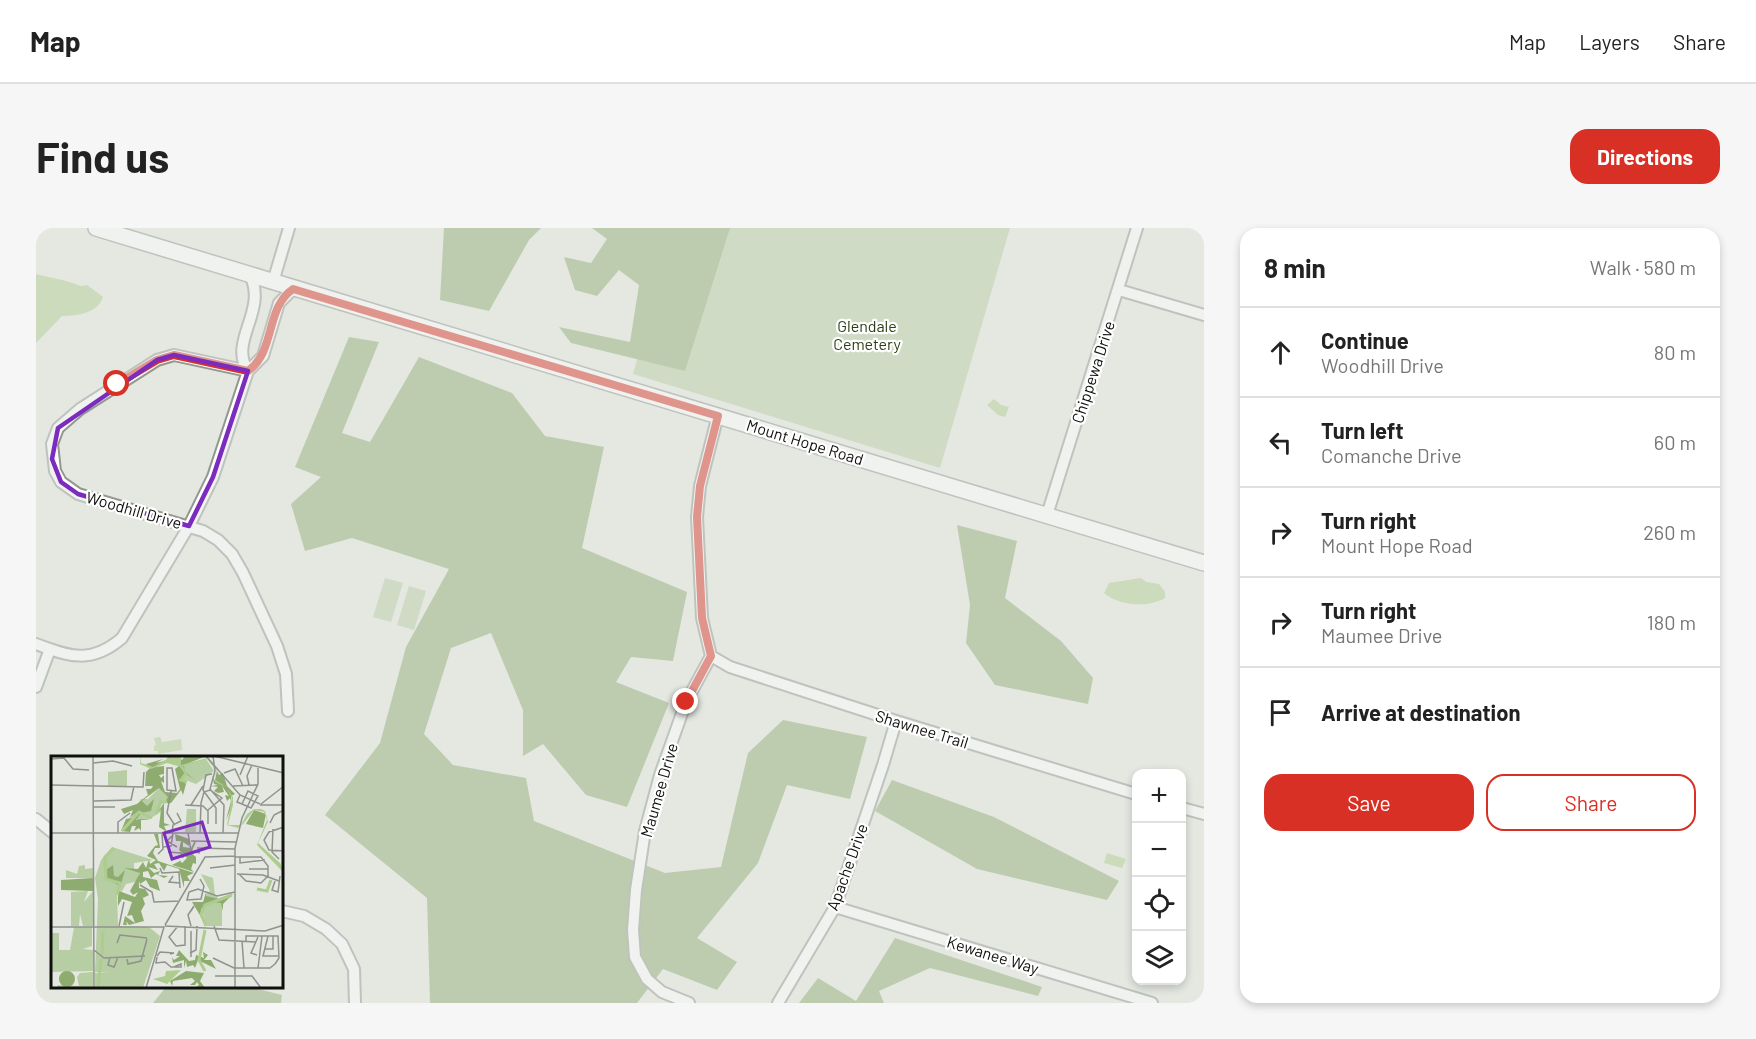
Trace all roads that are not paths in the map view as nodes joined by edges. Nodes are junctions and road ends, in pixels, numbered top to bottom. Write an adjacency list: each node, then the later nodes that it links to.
1 (96, 228): 4 (street, Mount Hope Road)
2 (289, 228): 5 (street)
3 (1137, 228): 7 (street, Chippewa Drive)
4 (249, 275): 5 (street, Mount Hope Road); 9 (street)
5 (273, 282): 6 (street, Mount Hope Road)
6 (293, 289): 9 (street); 10 (street, Mount Hope Road)
7 (1119, 290): 8 (street); 11 (street, Chippewa Drive)
8 (1204, 315)
9 (248, 371): 12 (street); 12 (street, Woodhill Drive)
10 (718, 416): 11 (street, Mount Hope Road); 16 (street)
11 (1047, 515): 13 (street, Mount Hope Road)
12 (189, 526): 15 (street); 18 (street, Woodhill Drive)
13 (1204, 563)
14 (36, 644): 15 (street)
15 (50, 649): 17 (street)
16 (711, 656): 19 (street, Shawnee Trail); 28 (street, Maumee Drive)
17 (36, 687)
18 (288, 711)
19 (896, 721): 20 (street, Shawnee Trail); 25 (street, Apache Drive)
20 (1132, 792)
21 (1186, 809): 22 (street)
22 (1204, 814)
23 (36, 819): 24 (street)
24 (51, 831)
25 (835, 908): 29 (street, Apache Drive); 30 (street, Kewanee Way)
26 (284, 911): 27 (street)
27 (355, 1003)
28 (689, 1003)
29 (778, 1003)
30 (1152, 1003)

